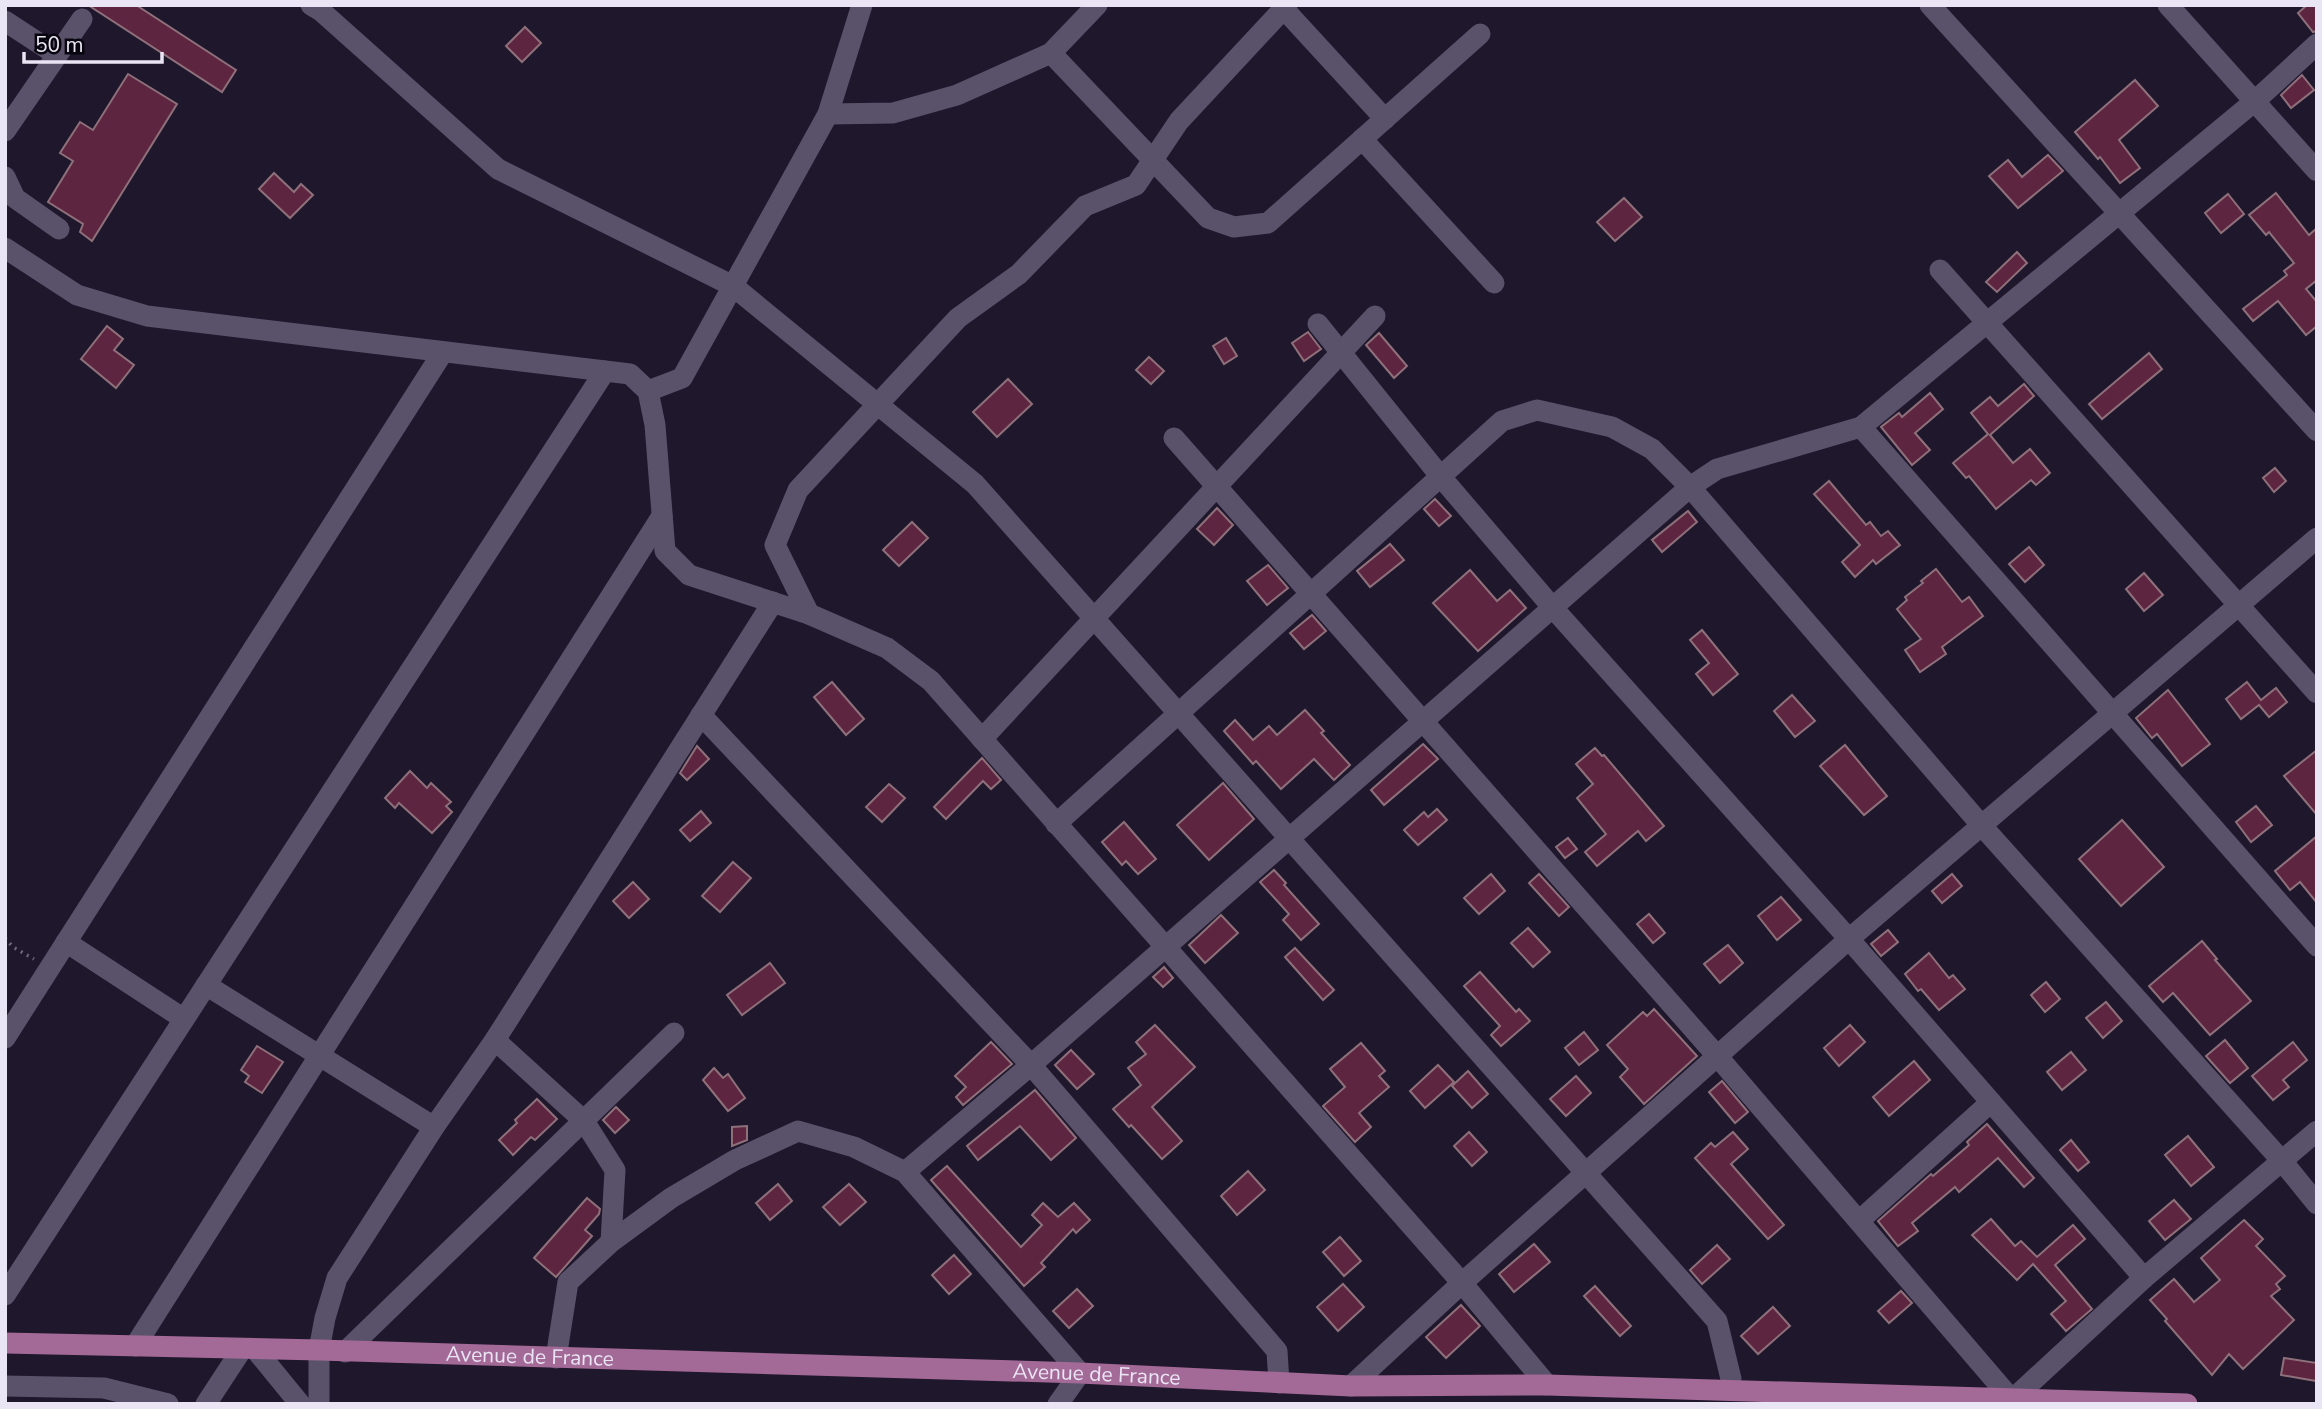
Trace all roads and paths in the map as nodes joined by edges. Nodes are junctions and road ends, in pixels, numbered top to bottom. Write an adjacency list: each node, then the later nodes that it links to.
1 (311, 5): 26 (street)
2 (862, 5): 14 (street)
3 (1097, 5): 11 (street)
4 (1930, 5): 21 (street)
5 (2168, 5): 13 (street)
6 (1286, 7): 15 (street); 18 (street)
7 (82, 19): 12 (street)
8 (5, 21): 12 (street)
9 (1480, 34): 15 (street)
10 (2317, 44): 13 (street)
11 (1051, 53): 14 (street); 18 (street)
12 (57, 55): 16 (street)
13 (2255, 101): 19 (street); 21 (street)
14 (828, 114): 26 (street)
15 (1385, 119): 17 (street)
16 (5, 131)
17 (1362, 139): 18 (street); 25 (street)
18 (1153, 160): 34 (street)
19 (2317, 171)
20 (5, 177): 22 (street)
21 (2120, 213): 28 (street); 36 (street)
22 (59, 229)
23 (8, 254): 30 (street)
24 (1940, 270): 28 (street)
25 (1494, 284)
26 (733, 286): 33 (street); 34 (street)
27 (1375, 316): 31 (street)
28 (1987, 323): 35 (street); 45 (street)
29 (1318, 324): 31 (street)
30 (443, 352): 32 (street); 60 (street)
31 (1340, 352): 38 (street); 39 (street)
32 (604, 371): 33 (street); 64 (street)
33 (648, 391): 41 (street)
34 (878, 404): 47 (street); 48 (street)
35 (1861, 428): 40 (street); 51 (street)
36 (2317, 431)
37 (1174, 438): 39 (street)
38 (1441, 477): 40 (street); 43 (street); 46 (street)
39 (1216, 486): 43 (street); 48 (street)
40 (1690, 487): 46 (street); 56 (street)
41 (662, 516): 44 (street); 69 (street)
42 (2317, 537): 45 (street)
43 (1311, 594): 50 (street); 53 (street)
44 (773, 602): 47 (street); 52 (street)
45 (2239, 606): 49 (street); 51 (street)
46 (1553, 608): 53 (street); 59 (street)
47 (809, 614): 54 (street)
48 (1094, 619): 50 (street); 54 (street)
49 (2317, 693)
50 (1178, 714): 55 (street); 57 (street)
51 (2111, 714): 56 (street); 61 (street)
52 (701, 715): 68 (street); 71 (street)
53 (1424, 721): 57 (street); 70 (street)
54 (982, 739): 55 (street)
55 (1056, 824): 62 (street)
56 (1982, 826): 59 (street); 76 (street)
57 (1289, 839): 62 (street); 78 (street)
58 (5, 938): 63 (path)
59 (1849, 939): 70 (street); 72 (street)
60 (66, 942): 63 (street); 65 (street)
61 (2317, 946)
62 (1165, 948): 71 (street); 83 (street)
63 (51, 966): 67 (street)
64 (206, 985): 65 (street); 69 (street)
65 (184, 1019): 84 (street)
66 (674, 1033): 73 (street)
67 (5, 1038)
68 (495, 1040): 73 (street); 74 (street)
69 (319, 1056): 74 (street); 86 (street)
70 (1718, 1057): 78 (street); 80 (street)
71 (1031, 1065): 77 (street); 93 (street)
72 (1991, 1102): 80 (street); 82 (street)
73 (584, 1121): 81 (street); 89 (street)
74 (434, 1127): 88 (street)
75 (2317, 1131): 76 (street)
76 (2283, 1161): 79 (street); 82 (street)
77 (905, 1172): 81 (street); 91 (street)
78 (1587, 1174): 83 (street); 92 (street)
79 (2317, 1204)
80 (1859, 1221): 97 (street)
81 (611, 1242): 90 (street)
82 (2144, 1278): 97 (street)
83 (1462, 1283): 94 (street); 96 (street)
84 (5, 1295)
85 (5, 1343): 86 (main road, Avenue de France)
86 (135, 1346): 87 (main road, Avenue de France)
87 (248, 1349): 88 (main road, Avenue de France); 99 (street); 100 (street)
88 (319, 1350): 89 (main road, Avenue de France); 101 (street)
89 (345, 1352): 90 (main road, Avenue de France)
90 (556, 1358): 91 (main road, Avenue de France)
91 (1080, 1373): 93 (main road, Avenue de France); 102 (street)
92 (1731, 1379)
93 (1279, 1383): 96 (main road, Avenue de France)
94 (1547, 1385): 96 (main road, Avenue de France); 97 (main road, Avenue de France)
95 (5, 1386): 98 (street)
96 (1351, 1386)
97 (2012, 1400): 103 (main road, Avenue de France)
98 (168, 1404)
99 (206, 1404)
100 (300, 1404)
101 (319, 1404)
102 (1058, 1404)
103 (2187, 1404)

